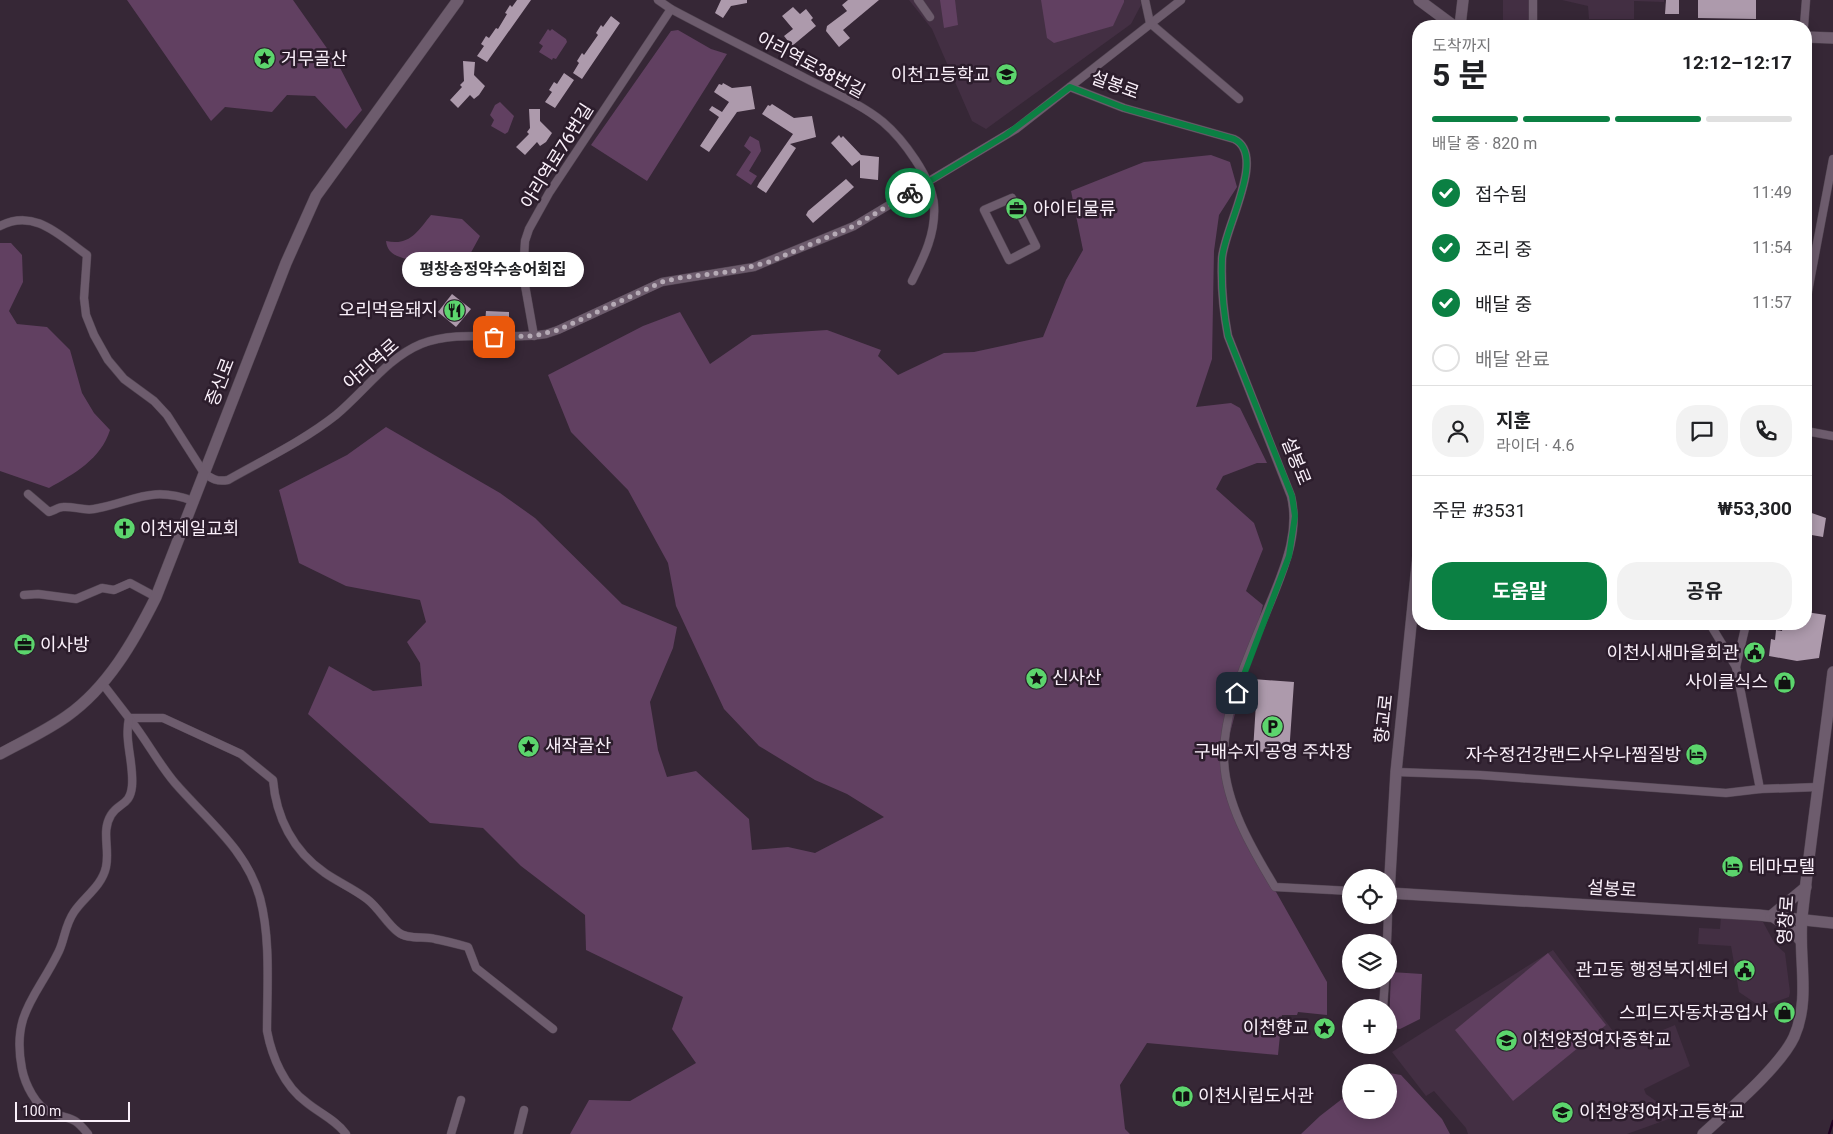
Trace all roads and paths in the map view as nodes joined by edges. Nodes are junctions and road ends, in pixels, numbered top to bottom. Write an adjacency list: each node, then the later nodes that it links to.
1 (458, 0): 30 (street, 증신로)
2 (658, 0): 10 (street, 아리역로38번길)
3 (918, 0): 11 (street)
4 (1145, 0): 16 (street)
5 (1180, 0): 16 (street, 아리역로)
6 (1419, 0): 12 (street)
7 (1463, 0): 13 (street)
8 (1532, 0): 14 (street)
9 (1806, 0): 15 (street)
10 (671, 9): 22 (street, 아리역로38번길); 27 (street, 아리역로76번길)
11 (930, 17)
12 (1446, 20)
13 (1461, 20)
14 (1533, 20)
15 (1804, 20)
16 (1150, 23): 19 (street, 아리역로); 20 (street)
17 (1812, 37): 18 (street)
18 (1833, 38)
19 (1070, 87): 22 (street, 아리역로); 48 (street, 설봉로)
20 (1239, 99)
21 (1833, 159): 25 (street)
22 (928, 183): 26 (street, 아리역로38번길); 27 (street, 아리역로)
23 (0, 226): 30 (street)
24 (1008, 260): 24 (street)
25 (1812, 270)
26 (912, 281)
27 (534, 336): 30 (street, 아리역로)
28 (1812, 431): 29 (street)
29 (1833, 436)
30 (204, 473): 32 (street, 증신로)
31 (28, 494): 32 (street)
32 (192, 501): 34 (street, 증신로)
33 (24, 595): 34 (street)
34 (156, 597): 40 (street, 증신로)
35 (1412, 626): 43 (street, 향교로)
36 (1714, 630): 38 (street)
37 (1745, 630): 38 (street)
38 (1736, 667): 45 (street)
39 (1833, 672): 44 (street, 영창로)
40 (102, 683): 41 (street); 42 (street, 증신로)
41 (129, 718): 54 (street); 57 (street); 58 (street)
42 (0, 754)
43 (1396, 772): 45 (street); 46 (street, 향교로)
44 (1818, 787): 45 (street); 47 (street, 영창로)
45 (1760, 789)
46 (1390, 869)
47 (1806, 887): 50 (street); 51 (street, 영창로)
48 (1342, 891)
49 (1397, 894): 50 (street, 설봉로)
50 (1771, 916): 51 (street, 설봉로); 53 (street)
51 (1802, 919): 52 (street, 설봉로); 53 (street, 영창로)
52 (1833, 923)
53 (1801, 941): 61 (street, 영창로)
54 (553, 1028)
55 (461, 1100): 59 (street)
56 (524, 1110): 60 (street)
57 (88, 1134)
58 (346, 1134)
59 (450, 1134)
60 (518, 1134)
61 (1703, 1134)

